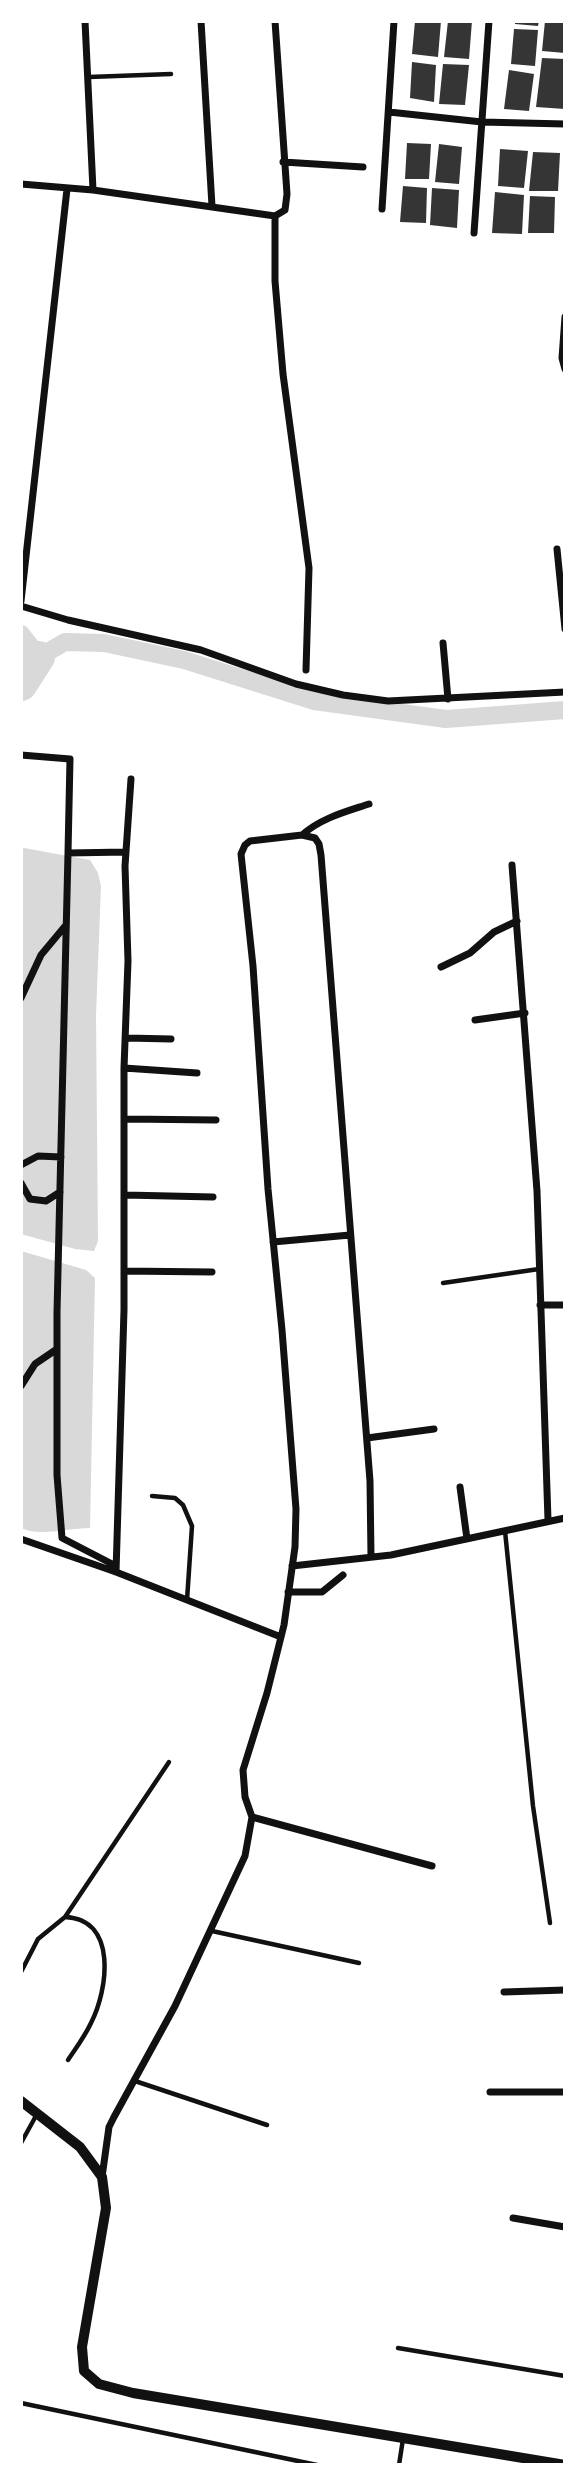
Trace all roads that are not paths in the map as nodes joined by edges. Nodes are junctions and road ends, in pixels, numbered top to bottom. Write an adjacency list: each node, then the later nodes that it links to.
1 (85, 21): 7 (street)
2 (201, 21): 16 (street)
3 (275, 21): 11 (street)
4 (394, 21): 8 (street)
5 (489, 21): 9 (street)
6 (172, 74): 7 (lane)
7 (89, 77): 15 (street)
8 (388, 112): 9 (street); 17 (street)
9 (482, 122): 10 (street); 19 (street)
10 (565, 124)
11 (283, 162): 12 (street); 18 (street)
12 (363, 167)
13 (21, 184): 14 (street)
14 (67, 189): 15 (street); 23 (street)
15 (93, 190): 16 (street)
16 (212, 206): 18 (street)
17 (382, 209)
18 (275, 216): 26 (street)
19 (474, 233)
20 (565, 317): 21 (street)
21 (565, 369)
22 (557, 549): 24 (street)
23 (21, 604): 28 (street)
24 (565, 629)
25 (443, 643): 28 (street)
26 (306, 670)
27 (565, 692): 28 (street)
28 (448, 699)
29 (21, 755): 34 (street)
30 (131, 779): 33 (street)
31 (369, 804): 32 (street)
32 (303, 835): 54 (street); 55 (street)
33 (126, 852): 34 (street); 42 (street)
34 (68, 853): 37 (street)
35 (512, 866): 36 (street)
36 (517, 921): 38 (street); 40 (street)
37 (66, 924): 39 (street); 48 (street)
38 (442, 967)
39 (21, 998)
40 (524, 1013): 41 (street); 56 (street)
41 (475, 1020)
42 (127, 1038): 43 (street); 44 (street)
43 (171, 1039)
44 (124, 1068): 45 (street); 46 (street)
45 (197, 1073)
46 (126, 1119): 47 (street); 52 (street)
47 (215, 1120)
48 (61, 1157): 49 (street); 51 (street)
49 (21, 1166)
50 (22, 1190): 51 (street)
51 (60, 1192): 62 (street)
52 (125, 1195): 53 (street); 57 (street)
53 (213, 1197)
54 (350, 1235): 55 (street); 65 (street)
55 (272, 1242): 74 (street)
56 (540, 1269): 59 (lane); 60 (street)
57 (124, 1271): 58 (street); 75 (street)
58 (212, 1272)
59 (443, 1283)
60 (540, 1305): 61 (street); 69 (street)
61 (565, 1305)
62 (57, 1349): 63 (street); 75 (street)
63 (21, 1386)
64 (434, 1429): 65 (street)
65 (367, 1438): 73 (street)
66 (460, 1487): 72 (street)
67 (152, 1496): 78 (lane)
68 (565, 1517): 69 (street)
69 (548, 1520): 70 (street)
70 (505, 1531): 72 (street); 84 (lane)
71 (21, 1539): 75 (street)
72 (467, 1539): 73 (street)
73 (371, 1557): 74 (street)
74 (292, 1566): 77 (street)
75 (116, 1569): 78 (street)
76 (343, 1575): 77 (street)
77 (288, 1592): 79 (street)
78 (187, 1600): 79 (street)
79 (281, 1637): 81 (street)
80 (169, 1762): 83 (lane)
81 (252, 1817): 82 (street); 85 (street)
82 (432, 1867)
83 (65, 1917): 87 (lane); 90 (lane)
84 (550, 1923)
85 (212, 1931): 86 (lane); 91 (street)
86 (359, 1963)
87 (21, 1972)
88 (565, 1990): 89 (street)
89 (504, 1992)
90 (68, 2060)
91 (134, 2081): 96 (lane); 98 (street)
92 (490, 2092): 93 (street)
93 (565, 2092)
94 (21, 2101): 95 (street)
95 (38, 2114): 97 (lane); 98 (street)
96 (267, 2124)
97 (21, 2143)
98 (102, 2177): 104 (street)
99 (513, 2218): 100 (street)
100 (565, 2227)
101 (398, 2347): 102 (lane)
102 (565, 2376)
103 (21, 2403): 105 (lane)
104 (403, 2438): 106 (lane); 107 (street)
105 (317, 2465)
106 (399, 2465)
107 (565, 2465)

